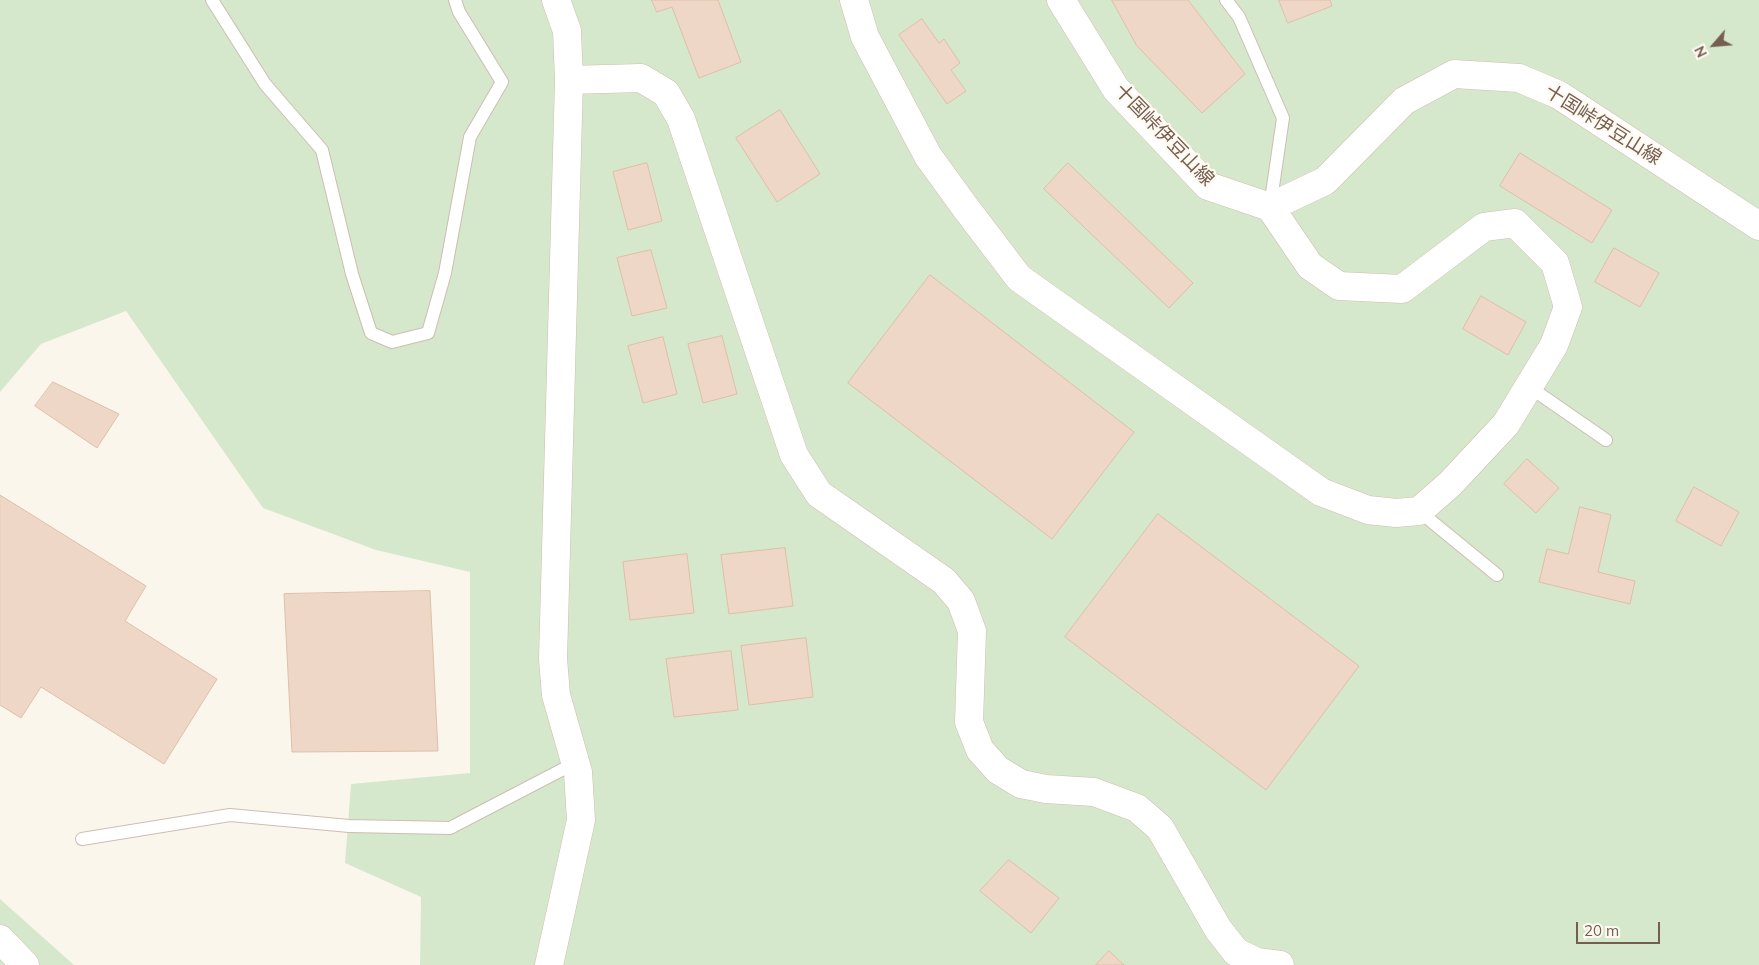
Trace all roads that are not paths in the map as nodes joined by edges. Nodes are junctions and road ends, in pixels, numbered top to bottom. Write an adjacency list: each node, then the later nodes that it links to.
1 (212, 0): 2 (lane)
2 (455, 0)
3 (556, 0): 7 (street)
4 (854, 0): 12 (street)
5 (1061, 0): 8 (street, 十国峠伊豆山線)
6 (1226, 0): 8 (lane)
7 (569, 80): 14 (street); 19 (street)
8 (1270, 207): 9 (street, 十国峠伊豆山線); 10 (street)
9 (1759, 226)
10 (1528, 386): 11 (lane); 12 (street)
11 (1606, 440)
12 (1419, 511): 13 (lane)
13 (1497, 575)
14 (576, 763): 15 (lane); 18 (street)
15 (82, 839)
16 (0, 939): 17 (street)
17 (25, 965)
18 (549, 965)
19 (1280, 965)

